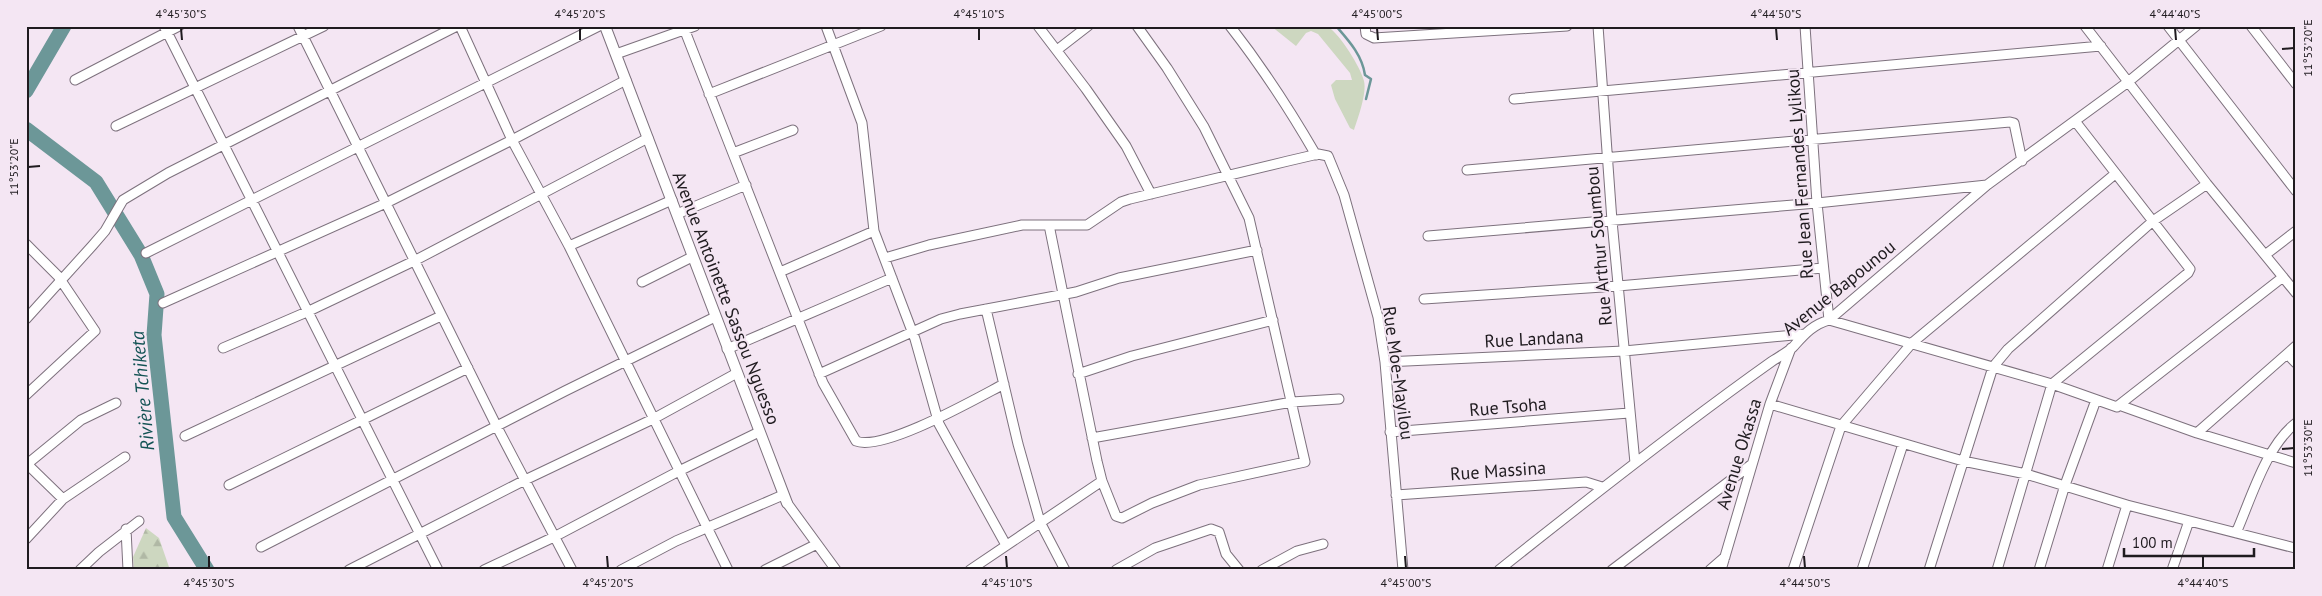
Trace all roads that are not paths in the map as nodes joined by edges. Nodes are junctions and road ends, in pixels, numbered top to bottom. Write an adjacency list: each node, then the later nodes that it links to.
1 (179, 26): 23 (street)
2 (298, 26): 24 (street)
3 (324, 26): 24 (street)
4 (459, 26): 34 (street); 37 (street)
5 (599, 26): 34 (street)
6 (605, 26): 29 (street, Avenue Antoinette Sassou Nguesso)
7 (695, 26): 22 (street)
8 (826, 26): 26 (street)
9 (881, 26): 26 (street)
10 (1038, 26): 28 (street)
11 (1088, 26): 28 (street)
12 (1137, 26): 55 (street)
13 (1230, 26): 50 (street)
14 (1365, 26): 15 (street)
15 (1567, 26)
16 (1598, 26): 38 (street, Rue Arthur Soumbou)
17 (1805, 26): 30 (street, Rue Jean Fernandes Lylikou)
18 (2085, 26): 27 (street)
19 (2168, 26): 25 (street)
20 (2196, 26): 25 (street, Avenue Bapounou)
21 (2251, 26): 35 (street)
22 (683, 28): 29 (street); 39 (street)
23 (166, 29): 31 (street); 36 (street)
24 (303, 37): 36 (street); 37 (street)
25 (2179, 40): 33 (street, Avenue Bapounou); 59 (street)
26 (834, 45): 39 (street); 70 (street)
27 (2101, 46): 30 (street); 33 (street)
28 (1057, 50): 60 (street)
29 (616, 54): 32 (street, Avenue Antoinette Sassou Nguesso)
30 (1808, 73): 38 (street); 45 (street, Rue Jean Fernandes Lylikou)
31 (75, 80)
32 (626, 80): 44 (street, Avenue Antoinette Sassou Nguesso); 46 (street)
33 (2128, 82): 41 (street, Avenue Bapounou); 56 (street)
34 (485, 83): 46 (street); 48 (street)
35 (2296, 84)
36 (196, 90): 42 (street); 47 (street)
37 (331, 91): 47 (street); 48 (street)
38 (1603, 92): 40 (street); 51 (street, Rue Arthur Soumbou)
39 (709, 94): 49 (street)
40 (1514, 99)
41 (2075, 121): 52 (street, Avenue Bapounou); 54 (street)
42 (116, 126)
43 (794, 130): 49 (street)
44 (648, 138): 61 (street); 63 (street, Avenue Antoinette Sassou Nguesso)
45 (1813, 139): 51 (street); 52 (street); 65 (street, Rue Jean Fernandes Lylikou)
46 (512, 140): 61 (street); 64 (street)
47 (226, 144): 62 (street); 86 (street)
48 (360, 148): 62 (street); 64 (street)
49 (733, 153): 57 (street)
50 (1316, 155): 55 (street); 111 (street, Rue Moe-Mayilou)
51 (1607, 157): 53 (street); 67 (street, Rue Arthur Soumbou)
52 (2022, 161): 58 (street, Avenue Bapounou)
53 (1467, 170)
54 (2115, 174): 68 (street); 103 (street)
55 (1230, 176): 60 (street); 75 (street)
56 (2207, 184): 68 (street); 78 (street)
57 (746, 185): 66 (street); 83 (street)
58 (1987, 185): 65 (street); 100 (street, Avenue Bapounou)
59 (2296, 191)
60 (1152, 194): 69 (street)
61 (541, 195): 74 (street); 81 (street)
62 (252, 198): 76 (street); 77 (street)
63 (672, 200): 66 (street, Avenue Antoinette Sassou Nguesso); 74 (street)
64 (386, 202): 76 (street); 81 (street)
65 (1817, 203): 67 (street); 82 (street, Rue Jean Fernandes Lylikou)
66 (677, 214): 79 (street, Avenue Antoinette Sassou Nguesso)
67 (1612, 221): 72 (street); 88 (street, Rue Arthur Soumbou)
68 (2153, 221): 114 (street); 120 (street)
69 (1049, 225): 80 (street); 90 (street)
70 (874, 230): 80 (street); 83 (street)
71 (2296, 231): 78 (street)
72 (1428, 236)
73 (26, 245): 86 (street)
74 (569, 246): 110 (street)
75 (1257, 250): 90 (street); 99 (street)
76 (278, 251): 92 (street); 94 (street)
77 (146, 253)
78 (2266, 255): 84 (street)
79 (692, 257): 87 (street); 96 (street, Avenue Antoinette Sassou Nguesso)
80 (886, 258): 85 (street)
81 (414, 261): 94 (street); 95 (street)
82 (1823, 268): 88 (street); 100 (street, Rue Jean Fernandes Lylikou)
83 (780, 272): 98 (street)
84 (2283, 277): 89 (street); 127 (street)
85 (892, 278): 98 (street); 101 (street)
86 (60, 280): 97 (street); 121 (street)
87 (642, 282)
88 (1618, 286): 91 (street); 108 (street, Rue Arthur Soumbou)
89 (2296, 293)
90 (1062, 295): 93 (street); 118 (street)
91 (1424, 299)
92 (162, 303)
93 (986, 309): 101 (street); 119 (street)
94 (309, 311): 105 (street); 113 (street)
95 (441, 316): 113 (street); 115 (street)
96 (715, 317): 107 (street, Avenue Antoinette Sassou Nguesso); 110 (street)
97 (26, 319)
98 (798, 319): 107 (street); 117 (street)
99 (1273, 320): 118 (street); 124 (street)
100 (1828, 320): 102 (street, Avenue Bapounou); 103 (street)
101 (913, 332): 117 (street); 129 (street)
102 (1804, 334): 106 (street, Avenue Bapounou); 108 (street, Rue Landana)
103 (1912, 343): 114 (street); 133 (street)
104 (2296, 346): 109 (street)
105 (223, 348)
106 (1791, 348): 126 (street, Avenue Okassa); 144 (street, Avenue Bapounou)
107 (727, 349): 116 (street, Avenue Antoinette Sassou Nguesso)
108 (1624, 351): 111 (street, Rue Landana); 128 (street, Rue Arthur Soumbou)
109 (2287, 354): 112 (street); 137 (street)
110 (624, 361): 130 (street); 134 (street)
111 (1384, 362): 136 (street, Rue Moe-Mayilou)
112 (2296, 363)
113 (336, 365): 131 (street); 138 (street)
114 (1993, 367): 120 (street); 143 (street)
115 (468, 368): 131 (street); 134 (street)
116 (737, 373): 130 (street); 135 (street, Avenue Antoinette Sassou Nguesso)
117 (820, 374): 129 (street)
118 (1078, 374): 139 (street)
119 (1004, 384): 129 (street); 162 (street)
120 (2052, 384): 123 (street); 149 (street)
121 (26, 395)
122 (1339, 399): 124 (street)
123 (2096, 400): 127 (street); 154 (street)
124 (1292, 402): 139 (street); 152 (street)
125 (116, 403): 146 (street)
126 (1770, 404): 133 (street); 147 (street, Avenue Okassa)
127 (2119, 405): 137 (street)
128 (1629, 413): 136 (street, Rue Tsoha); 144 (street, Rue Arthur Soumbou)
129 (938, 418): 170 (street)
130 (653, 419): 148 (street); 151 (street)
131 (364, 420): 150 (street); 153 (street)
132 (2296, 423): 141 (street)
133 (1841, 426): 140 (street); 195 (street)
134 (497, 427): 150 (street); 151 (street)
135 (759, 432): 148 (street); 158 (street, Avenue Antoinette Sassou Nguesso)
136 (1390, 432): 156 (street, Rue Moe-Mayilou)
137 (2197, 433): 141 (street)
138 (185, 436)
139 (1092, 438): 152 (street)
140 (1902, 444): 143 (street); 196 (street)
141 (2270, 456): 145 (street); 165 (street)
142 (125, 457): 157 (street)
143 (1963, 461): 149 (street); 197 (street)
144 (1635, 463): 155 (street, Avenue Bapounou)
145 (2296, 463)
146 (27, 464): 157 (street)
147 (1752, 464): 174 (street, Avenue Okassa); 192 (street)
148 (679, 471): 164 (street); 167 (street)
149 (2026, 474): 154 (street); 198 (street)
150 (394, 480): 166 (street); 172 (street)
151 (524, 480): 166 (street); 167 (street)
152 (1102, 481): 162 (street)
153 (229, 485)
154 (2065, 485): 159 (street); 199 (street)
155 (1602, 487): 156 (street, Rue Massina); 191 (street, Avenue Bapounou)
156 (1396, 495): 190 (street, Rue Moe-Mayilou)
157 (63, 499): 168 (street)
158 (785, 499): 164 (street); 169 (street, Avenue Antoinette Sassou Nguesso)
159 (2127, 505): 161 (street); 200 (street)
160 (139, 520): 163 (street)
161 (2189, 521): 165 (street); 201 (street)
162 (1040, 522): 170 (street); 186 (street)
163 (126, 529): 175 (street); 176 (street)
164 (708, 529): 181 (street); 182 (street)
165 (2236, 533): 173 (street)
166 (420, 535): 177 (street); 178 (street)
167 (554, 537): 179 (street); 180 (street)
168 (26, 539)
169 (817, 544): 183 (street); 184 (street, Avenue Antoinette Sassou Nguesso)
170 (1006, 544): 185 (street)
171 (1323, 544): 189 (street)
172 (261, 547)
173 (2295, 548)
174 (1725, 557): 193 (street); 194 (street, Avenue Okassa)
175 (80, 570)
176 (128, 570)
177 (349, 570)
178 (438, 570)
179 (484, 570)
180 (572, 570)
181 (622, 570)
182 (728, 570)
183 (764, 570)
184 (836, 570)
185 (970, 570)
186 (1065, 570)
187 (1116, 570): 188 (street)
188 (1239, 570)
189 (1262, 570)
190 (1403, 570)
191 (1499, 570)
192 (1612, 570)
193 (1710, 570)
194 (1721, 570)
195 (1794, 570)
196 (1862, 570)
197 (1929, 570)
198 (1997, 570)
199 (2039, 570)
200 (2107, 570)
201 (2172, 570)

